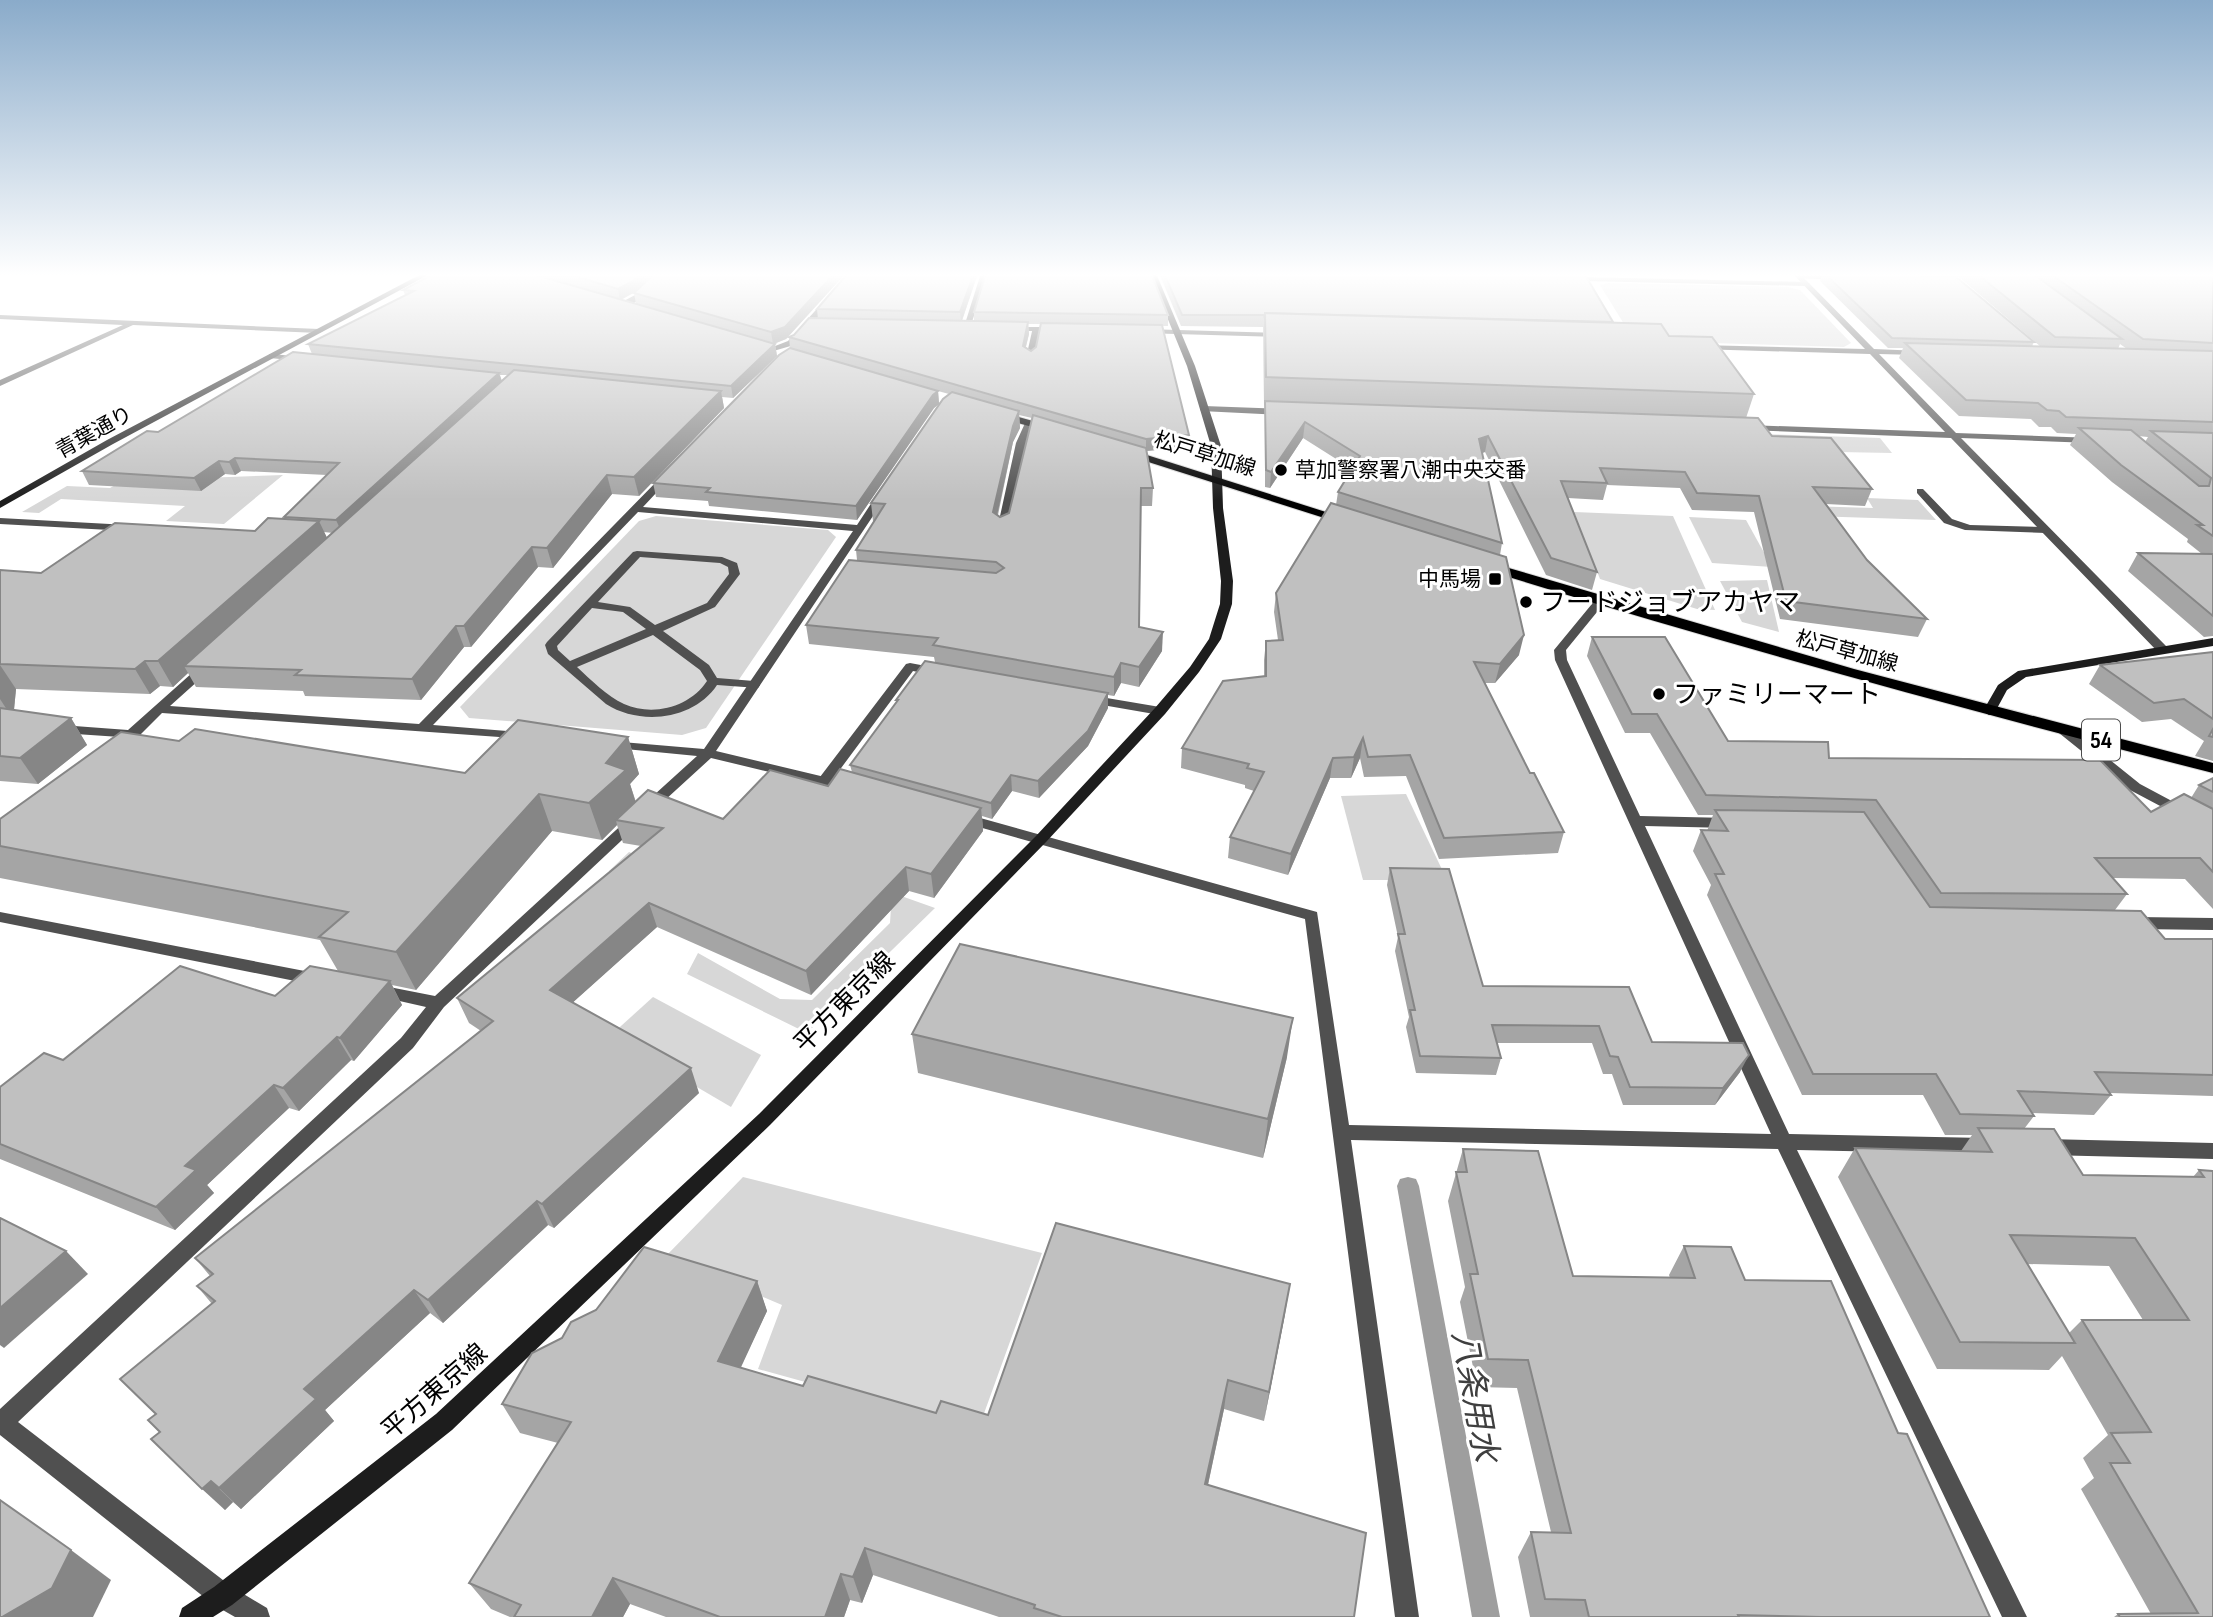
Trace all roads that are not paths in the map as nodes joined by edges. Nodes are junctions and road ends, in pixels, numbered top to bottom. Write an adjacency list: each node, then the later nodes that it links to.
1 (77, 348): 16 (street)
2 (286, 348): 13 (main road, 青葉通り)
3 (768, 348): 9 (main road)
4 (777, 348): 9 (street)
5 (1032, 348): 14 (street)
6 (1183, 348): 18 (main road, 平方東京線)
7 (1745, 348): 10 (street)
8 (1869, 348): 10 (street)
9 (773, 350): 12 (main road)
10 (1872, 352): 11 (street); 23 (street)
11 (1925, 354)
12 (793, 355)
13 (272, 356): 15 (street); 30 (main road, 青葉通り)
14 (1030, 358)
15 (318, 361)
16 (0, 383)
17 (979, 409): 20 (main road)
18 (1204, 410): 19 (street); 27 (main road, 平方東京線)
19 (1287, 412)
20 (1029, 423): 22 (main road); 36 (street)
21 (1731, 428): 23 (street)
22 (1068, 435)
23 (1953, 435): 24 (street); 37 (street)
24 (2098, 440)
25 (1117, 449): 27 (main road, 松戸草加線)
26 (679, 464): 31 (street)
27 (1218, 479): 33 (main road, 松戸草加線); 51 (main road, 平方東京線)
28 (889, 485): 35 (street)
29 (1920, 491): 37 (street)
30 (0, 505)
31 (635, 509): 35 (street); 54 (street)
32 (0, 520): 34 (street)
33 (1355, 523)
34 (135, 528)
35 (860, 528): 48 (street)
36 (1002, 530)
37 (2046, 530): 43 (street)
38 (1477, 563): 39 (main road, 松戸草加線 / 54)
39 (1600, 601): 52 (main road, 松戸草加線 / 54); 65 (street)
40 (589, 604): 41 (street); 41 (street); 45 (street)
41 (655, 630): 45 (street); 47 (street)
42 (2213, 642): 43 (main road)
43 (2162, 649): 52 (main road)
44 (210, 664): 50 (street)
45 (569, 666): 47 (street)
46 (949, 674): 62 (street)
47 (713, 681): 48 (street)
48 (754, 685): 60 (street)
49 (1081, 697): 51 (street)
50 (160, 709): 54 (street); 56 (street)
51 (1160, 711): 68 (main road, 平方東京線)
52 (1989, 711): 55 (main road, 松戸草加線 / 54)
53 (40, 727): 56 (street)
54 (424, 727): 57 (street)
55 (2064, 730): 61 (main road, 松戸草加線 / 54); 67 (street)
56 (133, 734): 59 (street)
57 (532, 737)
58 (600, 743): 60 (street)
59 (112, 751)
60 (708, 753): 62 (street); 74 (street)
61 (2213, 768)
62 (825, 780): 63 (street)
63 (863, 791)
64 (953, 815): 68 (street)
65 (1636, 821): 66 (street); 76 (street)
66 (1747, 823)
67 (2213, 829)
68 (1041, 839): 75 (street); 81 (main road, 平方東京線)
69 (0, 917): 72 (street)
70 (2117, 923): 71 (street)
71 (2213, 924)
72 (334, 983)
73 (360, 988): 74 (street)
74 (438, 1003): 80 (street)
75 (1340, 1132): 76 (street); 84 (street)
76 (1784, 1142): 77 (street); 85 (street)
77 (2005, 1146)
78 (2033, 1147): 79 (street)
79 (2213, 1151)
80 (1, 1422): 81 (street)
81 (223, 1596): 82 (main road, 平方東京線); 83 (street)
82 (191, 1617)
83 (258, 1617)
84 (1407, 1617)
85 (2015, 1617)

